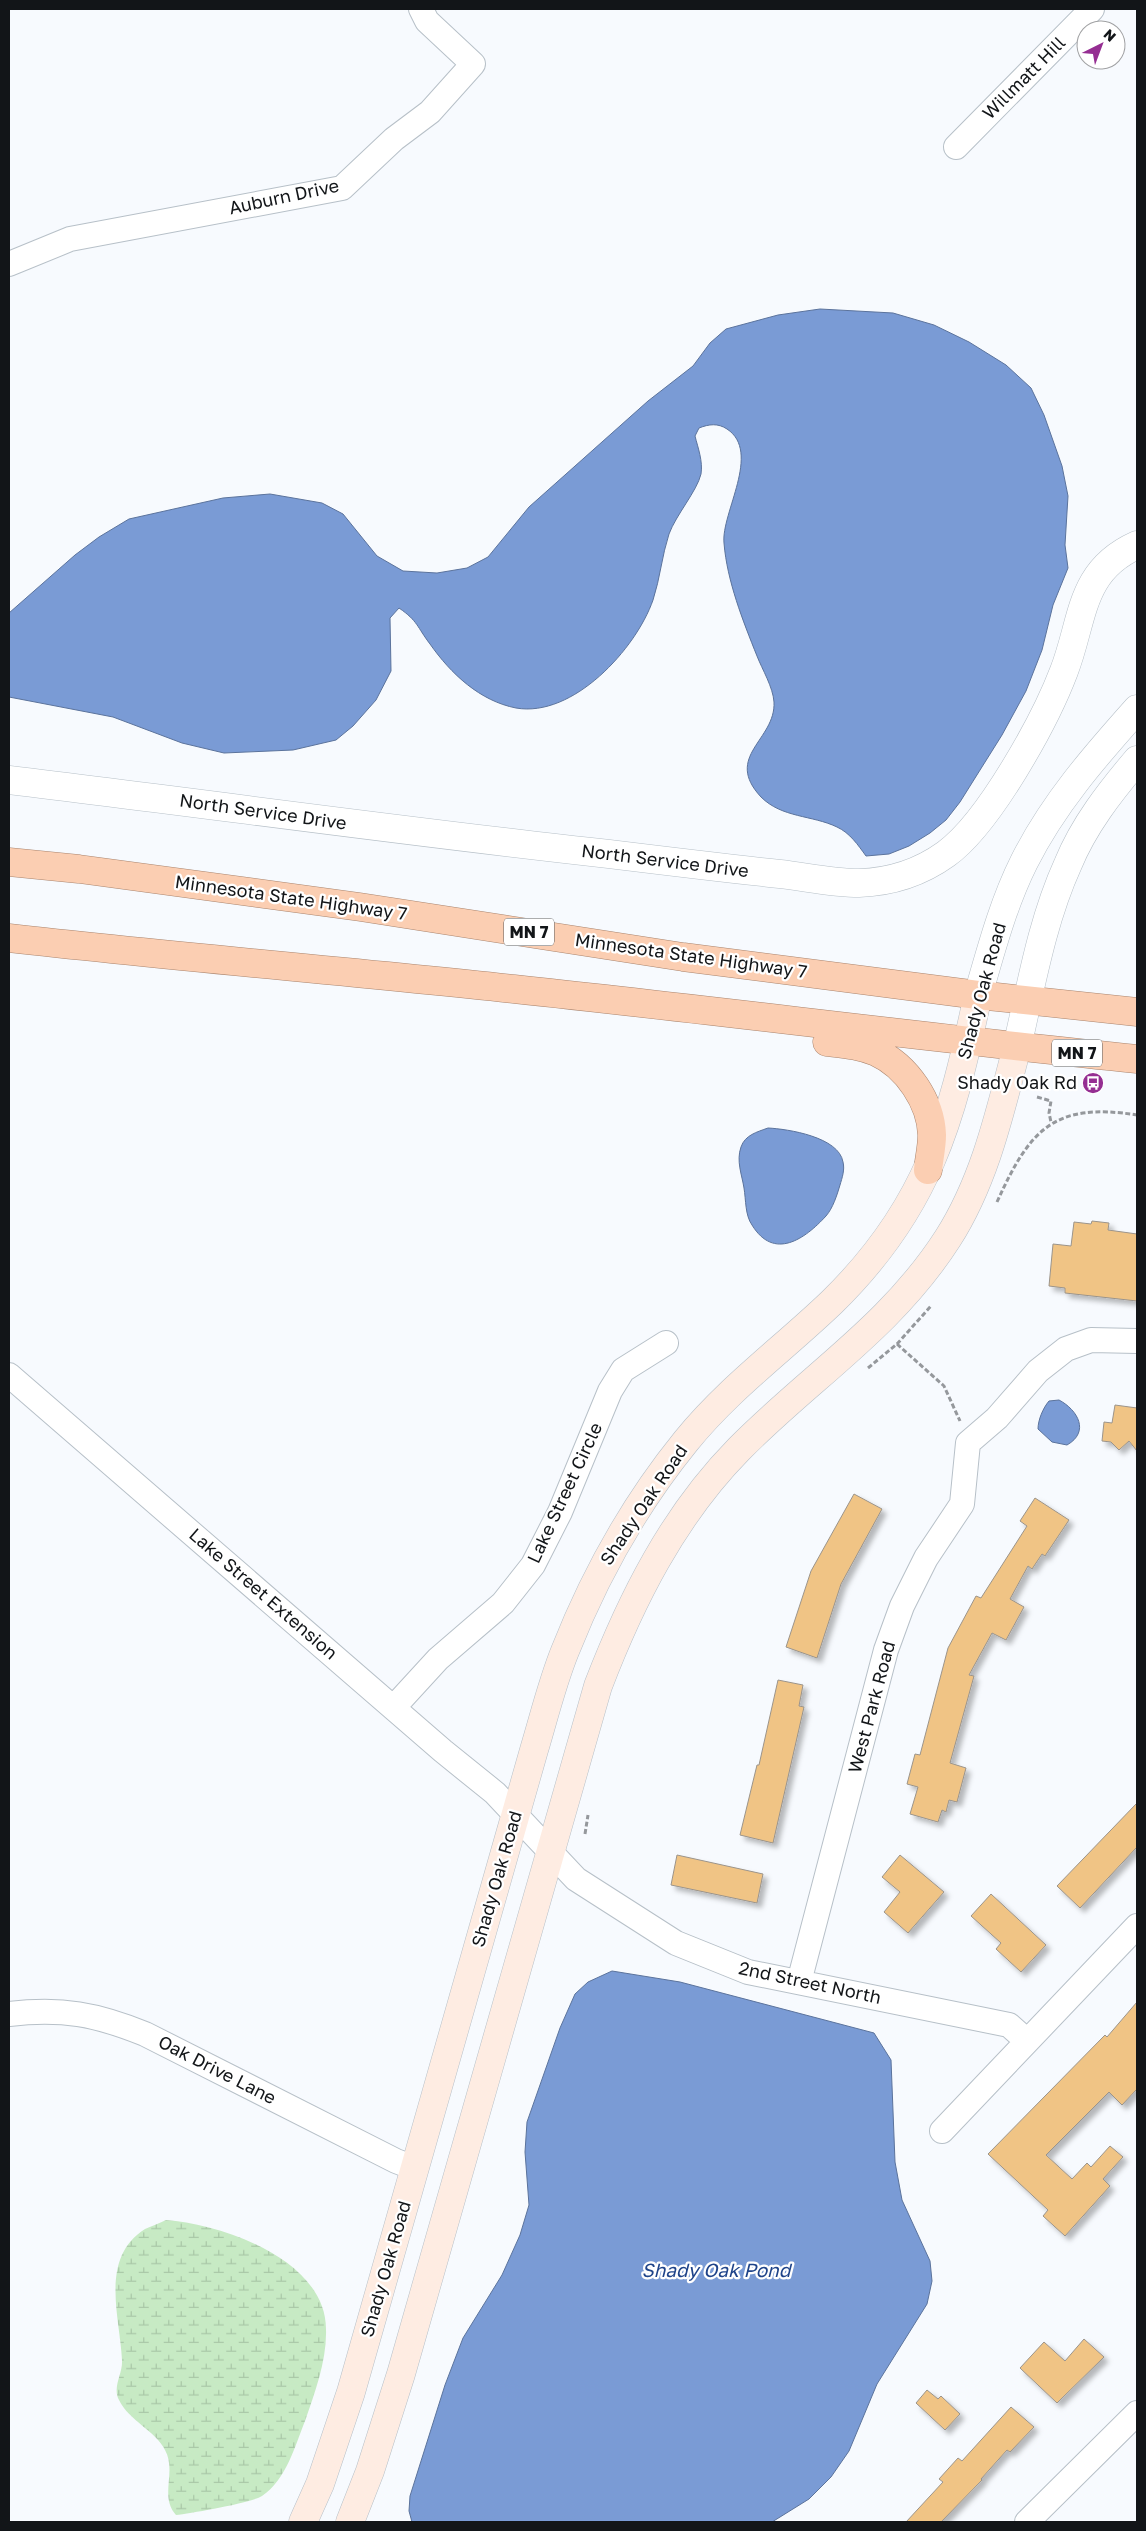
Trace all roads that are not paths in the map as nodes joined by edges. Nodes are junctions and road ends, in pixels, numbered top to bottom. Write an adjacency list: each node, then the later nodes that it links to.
1 (421, 9): 4 (street, Auburn Drive)
2 (1092, 9): 3 (street, Willmatt Hill)
3 (956, 147)
4 (9, 264)
5 (1137, 545): 8 (street, North Service Drive)
6 (1137, 709): 12 (street, Shady Oak Road)
7 (1137, 760): 13 (street)
8 (9, 780)
9 (9, 862): 12 (highway, Minnesota State Highway 7 / MN 7)
10 (9, 938): 11 (highway, MN 7)
11 (440, 981): 15 (highway, MN 7); 18 (highway)
12 (978, 995): 13 (highway, Minnesota State Highway 7 / MN 7); 15 (main road, Shady Oak Road)
13 (1028, 1000): 14 (highway, Minnesota State Highway 7 / MN 7); 16 (street)
14 (1137, 1012)
15 (968, 1040): 16 (highway, MN 7); 18 (main road, Shady Oak Road)
16 (1017, 1047): 17 (highway, MN 7); 24 (main road)
17 (1137, 1060)
18 (928, 1170): 23 (main road, Shady Oak Road)
19 (1137, 1341): 26 (street, West Park Road)
20 (666, 1342): 22 (street, Lake Street Circle)
21 (9, 1375): 22 (street, Lake Street Extension)
22 (394, 1707): 23 (street, Lake Street Extension)
23 (516, 1813): 24 (street, 2nd Street North); 30 (main road, Shady Oak Road)
24 (551, 1851): 26 (street, 2nd Street North); 33 (main road)
25 (1137, 1926): 28 (street)
26 (799, 1982): 28 (street, 2nd Street North)
27 (9, 2014): 30 (street, Oak Drive Lane)
28 (1027, 2041): 29 (street)
29 (942, 2131)
30 (414, 2168): 32 (main road, Shady Oak Road)
31 (1137, 2413): 34 (street)
32 (303, 2522)
33 (350, 2522)
34 (1027, 2522)

